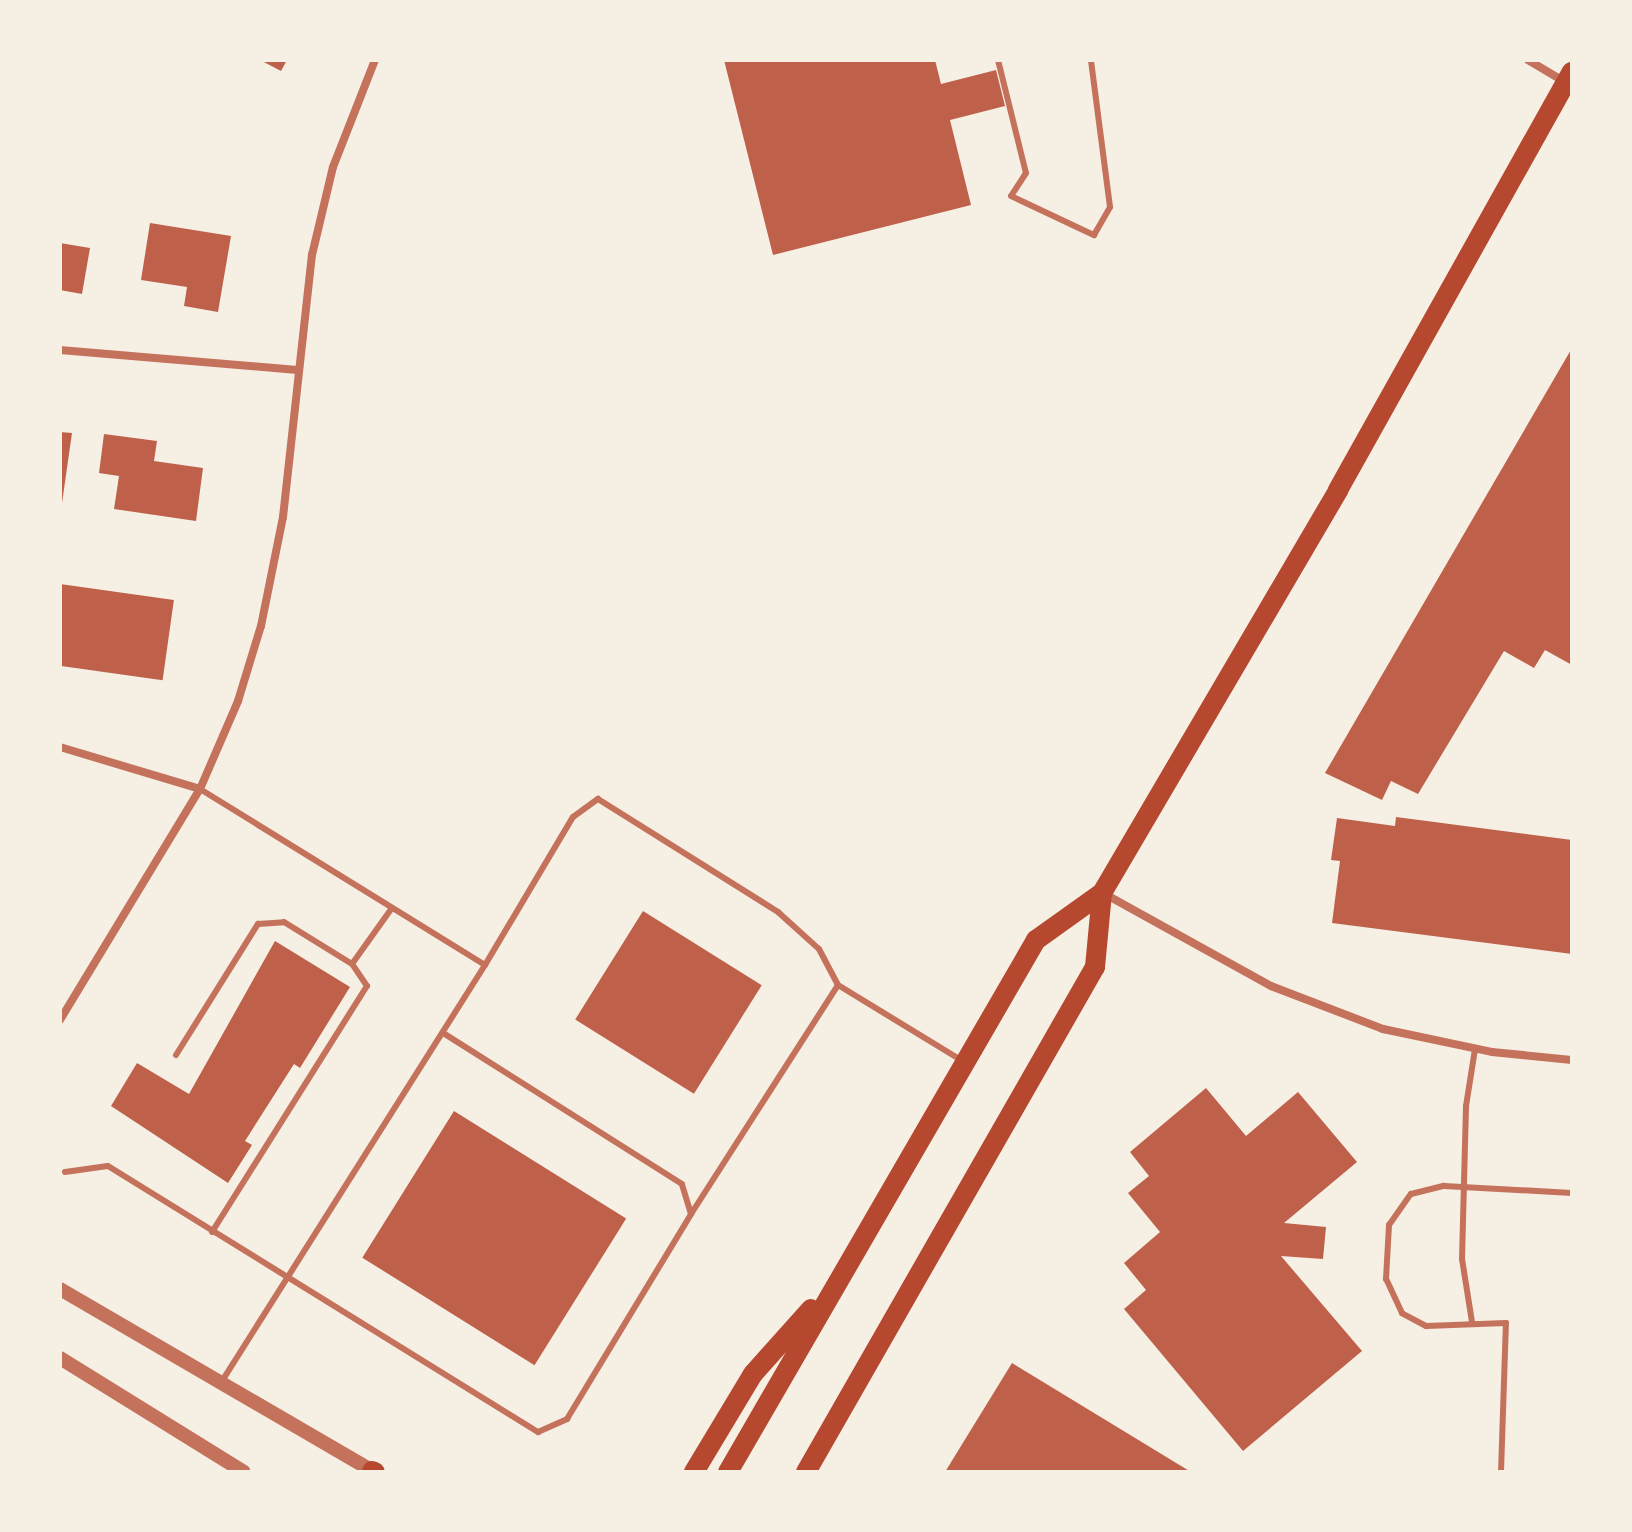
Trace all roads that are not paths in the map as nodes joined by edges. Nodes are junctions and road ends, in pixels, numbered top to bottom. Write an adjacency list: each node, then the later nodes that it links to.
1 (375, 60): 7 (street)
2 (998, 60): 3 (lane)
3 (1091, 60)
4 (1528, 60): 5 (street)
5 (1569, 77): 10 (main road)
6 (60, 350): 7 (street)
7 (297, 370): 9 (street)
8 (60, 747): 9 (street)
9 (200, 789): 11 (lane); 15 (street)
10 (1102, 893): 17 (street); 20 (main road); 36 (main road)
11 (392, 908): 12 (lane); 13 (lane)
12 (352, 964): 18 (lane); 25 (lane)
13 (485, 965): 14 (lane); 16 (lane)
14 (838, 985): 20 (lane); 24 (lane)
15 (60, 1020)
16 (445, 1034): 24 (lane); 27 (lane)
17 (1475, 1049): 19 (street); 22 (lane)
18 (176, 1055)
19 (1572, 1060)
20 (965, 1063): 26 (main road)
21 (65, 1172): 25 (lane)
22 (1464, 1187): 23 (lane); 29 (lane); 29 (lane)
23 (1572, 1193)
24 (691, 1214): 27 (lane)
25 (212, 1232): 27 (lane)
26 (840, 1276): 34 (main road); 35 (main road)
27 (287, 1279): 31 (lane)
28 (60, 1289): 31 (street)
29 (1472, 1322): 37 (lane)
30 (60, 1358): 32 (street)
31 (219, 1384): 33 (street)
32 (244, 1472)
33 (374, 1472)
34 (694, 1472)
35 (728, 1472)
36 (806, 1472)
37 (1501, 1472)

